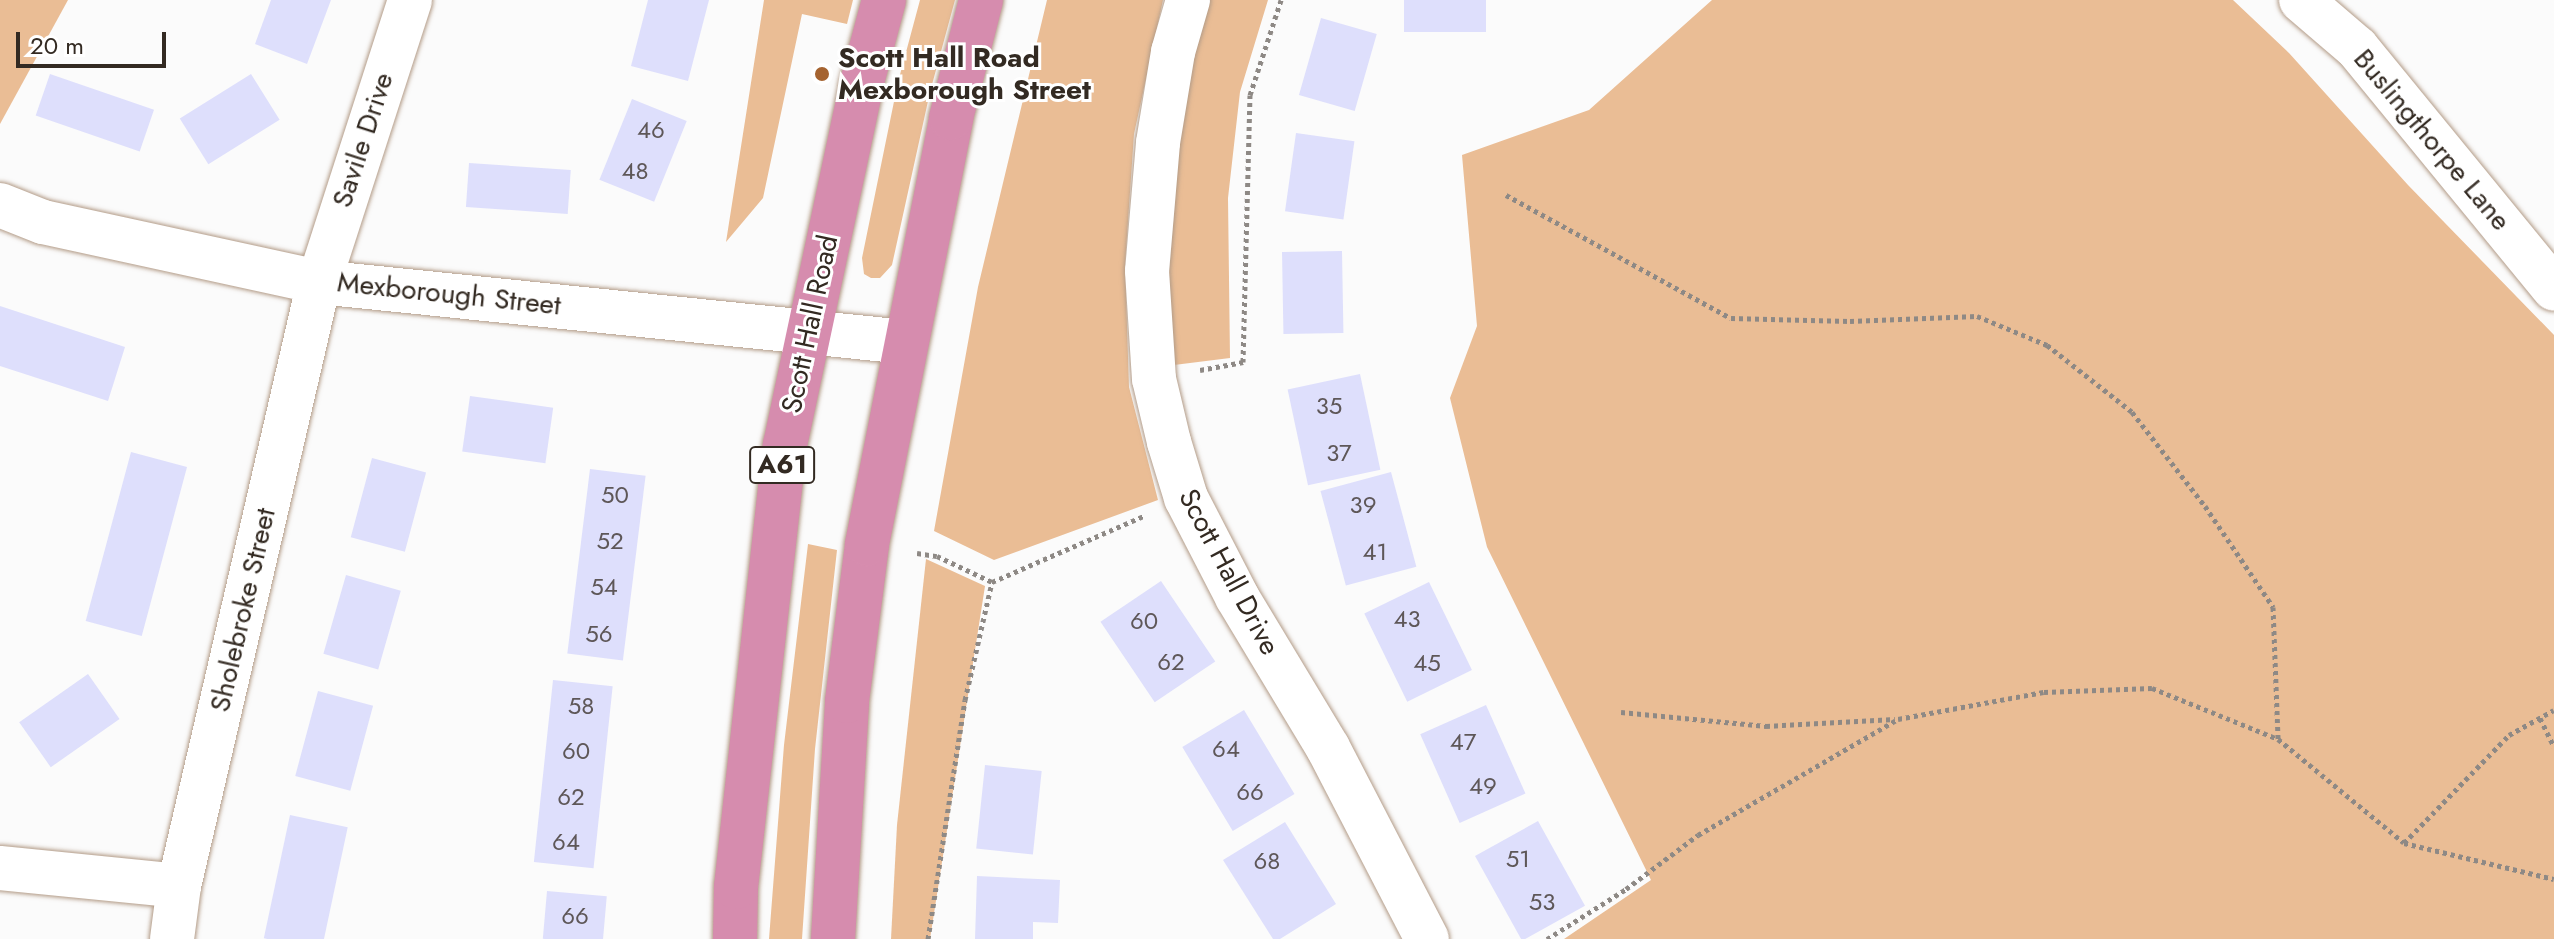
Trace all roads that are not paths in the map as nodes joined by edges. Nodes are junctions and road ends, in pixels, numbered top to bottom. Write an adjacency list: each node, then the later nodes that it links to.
1 (410, 0): 7 (street, Savile Drive)
2 (884, 0): 9 (highway, Scott Hall Road / A61)
3 (981, 0): 10 (highway)
4 (1188, 0): 13 (street, Scott Hall Drive)
5 (2301, 0): 8 (street, Buslingthorpe Lane)
6 (0, 205): 7 (street, Mexborough Street)
7 (319, 282): 9 (street, Mexborough Street); 12 (street, Sholebroke Street)
8 (2554, 289)
9 (808, 329): 10 (street, Mexborough Street); 15 (highway, Scott Hall Road / A61)
10 (906, 342): 16 (highway)
11 (0, 868): 12 (street)
12 (179, 886): 14 (street, Sholebroke Street)
13 (1413, 934)
14 (172, 939)
15 (735, 939)
16 (833, 939)

